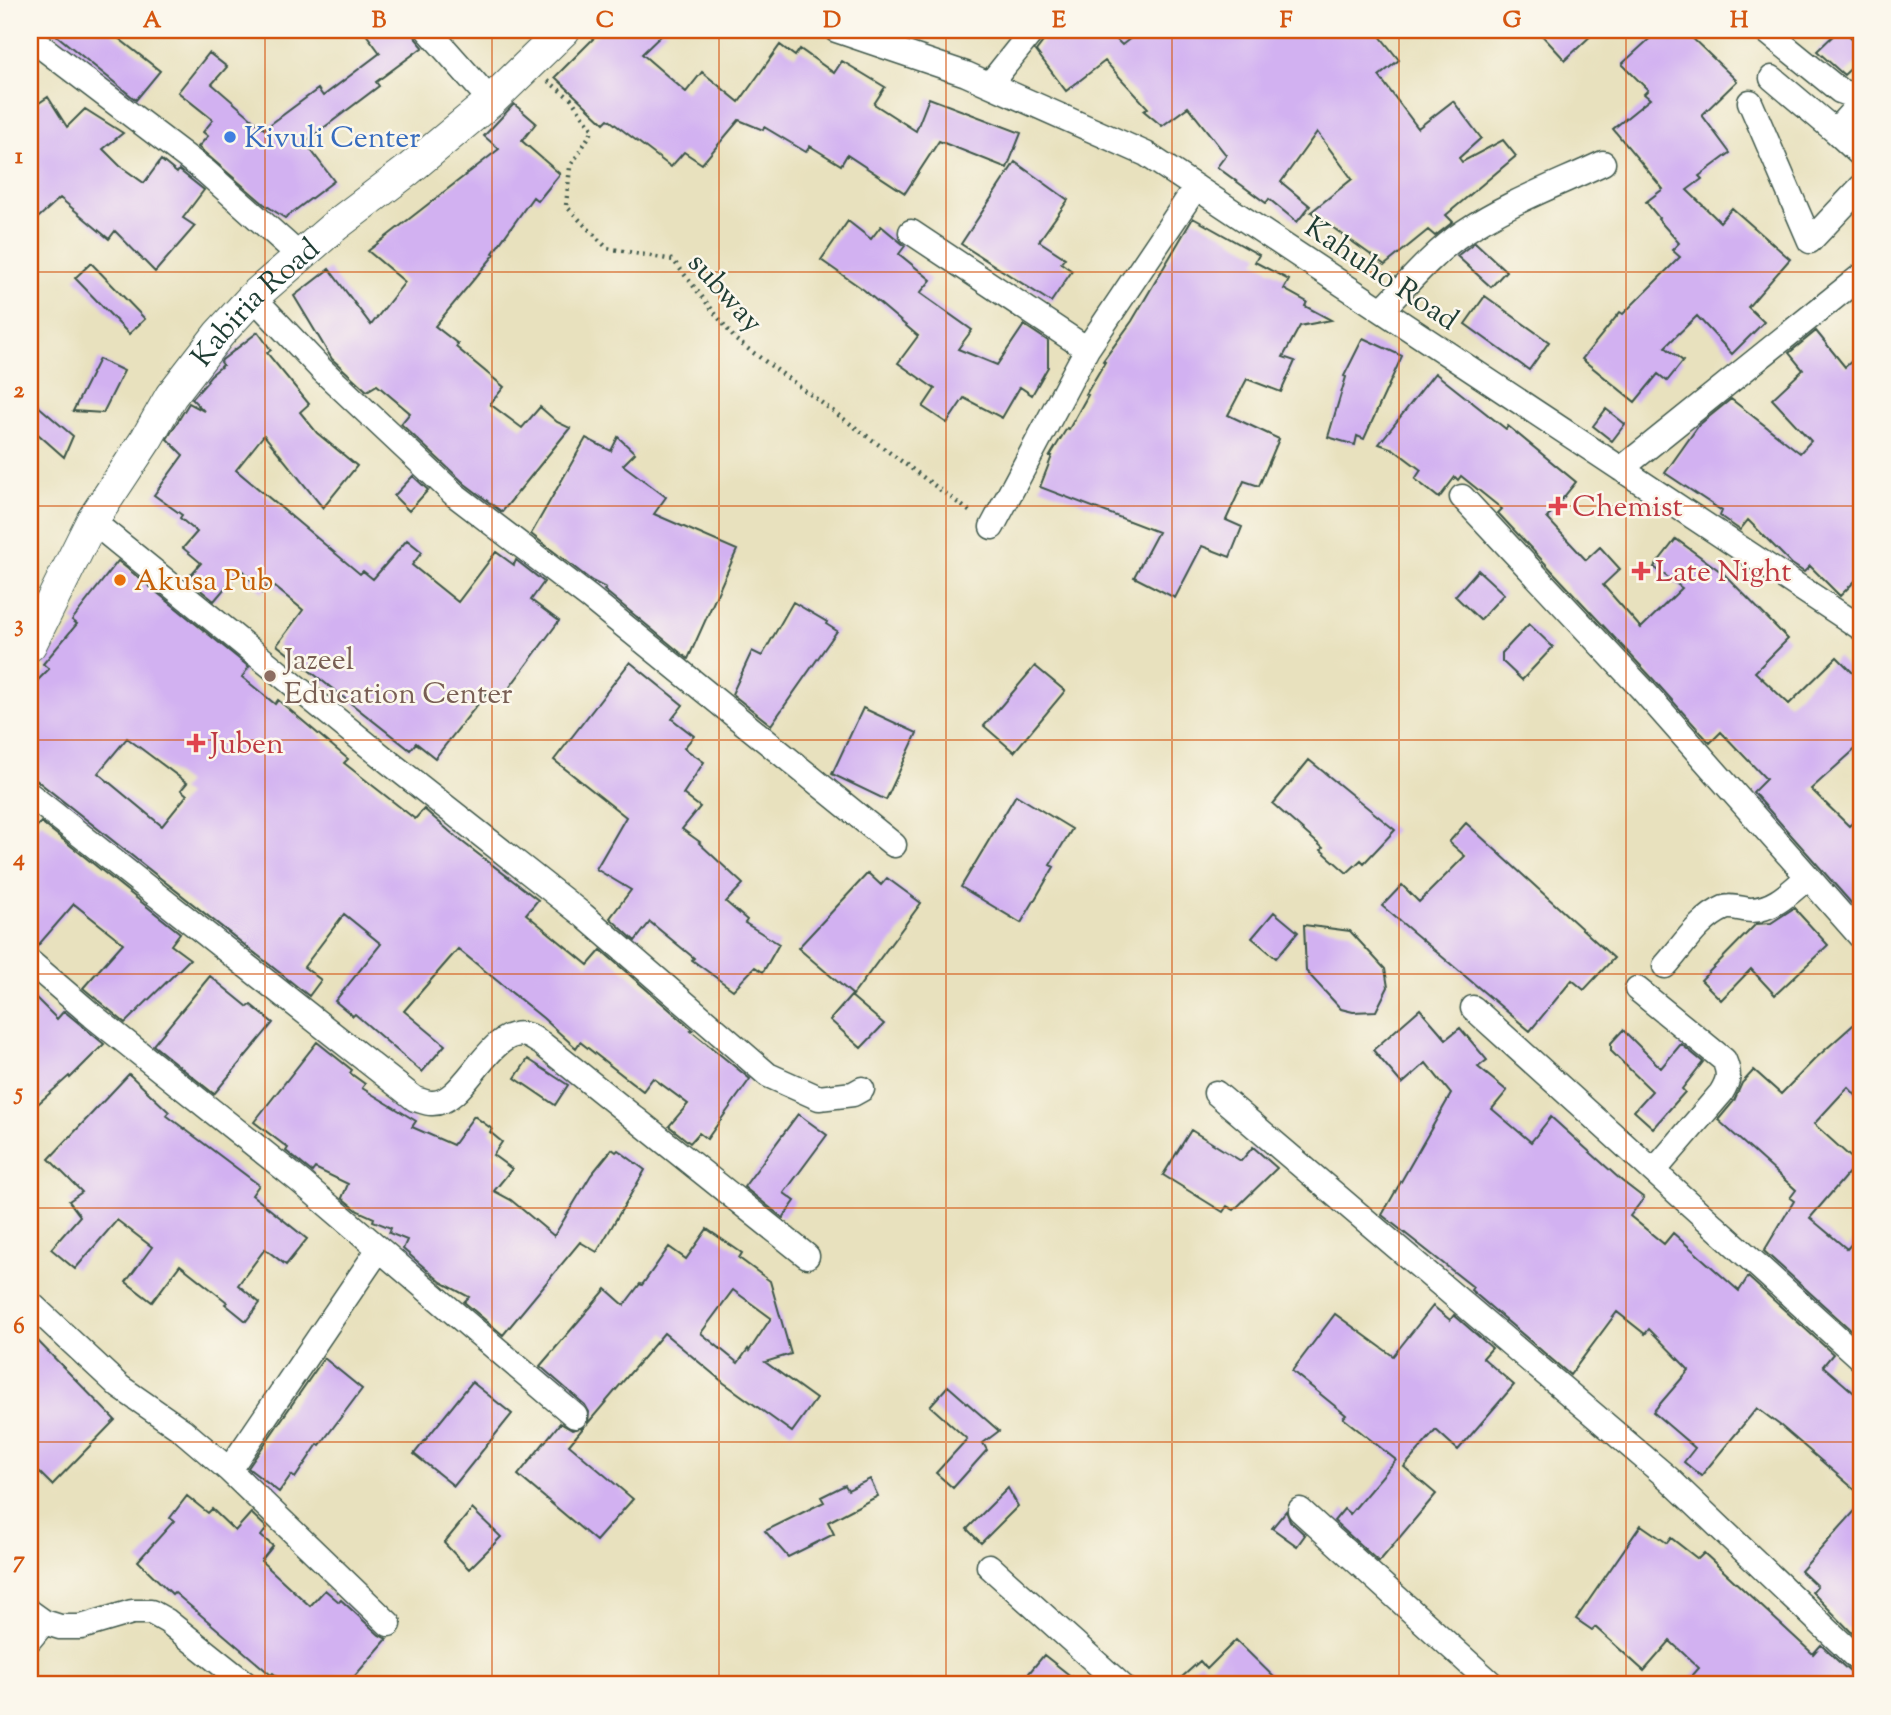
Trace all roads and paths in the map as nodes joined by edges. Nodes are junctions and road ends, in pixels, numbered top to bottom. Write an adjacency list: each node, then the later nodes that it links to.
1 (429, 30): 11 (street)
2 (564, 30): 7 (main road, Kabiria Road)
3 (836, 30): 9 (street, Kahuho Road)
4 (1033, 30): 9 (street)
5 (1765, 30): 10 (street)
6 (30, 38): 20 (street)
7 (528, 66): 11 (main road, Kabiria Road); 28 (path, subway)
8 (1772, 78): 14 (street)
9 (990, 84): 17 (street, Kahuho Road)
10 (1861, 95)
11 (491, 101): 20 (main road, Kabiria Road)
12 (1750, 102): 18 (street)
13 (1861, 102): 14 (street)
14 (1835, 131): 15 (street)
15 (1861, 155)
16 (1604, 163): 23 (street)
17 (1196, 187): 23 (street, Kahuho Road); 24 (street)
18 (1861, 187)
19 (911, 232): 24 (street)
20 (300, 256): 22 (main road, Kabiria Road)
21 (1861, 276): 25 (street)
22 (253, 297): 27 (main road, Kabiria Road); 32 (street)
23 (1382, 310): 25 (street, Kahuho Road)
24 (1087, 349): 28 (street)
25 (1621, 469): 30 (street, Kahuho Road)
26 (1462, 497): 33 (street)
27 (93, 521): 29 (main road, Kabiria Road); 39 (street)
28 (992, 527)
29 (34, 626)
30 (1861, 628)
31 (30, 795): 43 (street)
32 (894, 845)
33 (1808, 877): 34 (street); 36 (street)
34 (1861, 937)
35 (30, 962): 42 (street)
36 (1665, 966)
37 (1637, 989): 41 (street)
38 (1473, 1008): 41 (street)
39 (862, 1089)
40 (1216, 1093): 52 (street)
41 (1654, 1171): 45 (street)
42 (379, 1249): 46 (street); 47 (street)
43 (807, 1256)
44 (30, 1303): 47 (street)
45 (1861, 1359)
46 (575, 1416)
47 (229, 1470): 51 (street)
48 (1300, 1510): 55 (street)
49 (989, 1566): 54 (street)
50 (34, 1624): 53 (street)
51 (389, 1624)
52 (1861, 1662)
53 (247, 1685)
54 (1121, 1685)
55 (1493, 1685)

